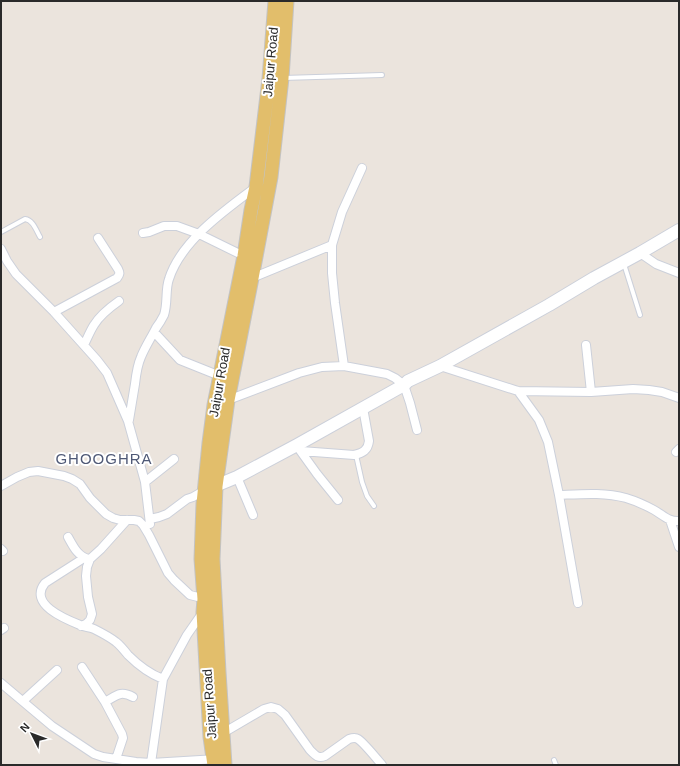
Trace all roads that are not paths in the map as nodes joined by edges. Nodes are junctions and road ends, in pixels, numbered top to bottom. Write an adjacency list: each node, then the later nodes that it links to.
1 (275, 1): 4 (main road, Jaipur Road)
2 (287, 1): 4 (main road, Jaipur Road)
3 (382, 75): 4 (lane)
4 (275, 78): 6 (main road, Jaipur Road); 17 (main road, Jaipur Road)
5 (362, 168): 13 (street)
6 (256, 187): 10 (street); 17 (main road, Jaipur Road)
7 (679, 230): 15 (street)
8 (1, 232): 11 (lane)
9 (143, 233): 10 (street)
10 (199, 234): 17 (street); 22 (street)
11 (40, 237)
12 (98, 238): 20 (street)
13 (332, 245): 17 (street); 25 (street)
14 (1, 249): 20 (street)
15 (640, 253): 16 (street); 18 (street)
16 (624, 262): 21 (lane); 26 (street)
17 (248, 268): 27 (main road, Jaipur Road); 32 (main road, Jaipur Road)
18 (679, 273)
19 (119, 301): 23 (street)
20 (54, 312): 23 (street)
21 (640, 315)
22 (154, 332): 27 (street); 34 (street)
23 (84, 345): 34 (street)
24 (586, 345): 30 (street)
25 (344, 366): 28 (street); 32 (street)
26 (440, 366): 28 (street); 29 (street)
27 (220, 376): 42 (main road, Jaipur Road)
28 (404, 384): 33 (street); 35 (street)
29 (518, 391): 30 (street); 43 (street)
30 (591, 392): 31 (street)
31 (679, 398)
32 (228, 400): 42 (main road, Jaipur Road)
33 (363, 408): 36 (street); 37 (street)
34 (128, 421): 40 (street)
35 (417, 430)
36 (299, 448): 37 (street); 39 (street); 44 (street)
37 (356, 454): 45 (lane)
38 (174, 459): 40 (street)
39 (237, 477): 42 (street); 46 (street)
40 (145, 482): 47 (street)
41 (1, 486): 48 (street)
42 (210, 488): 47 (street); 55 (main road, Jaipur Road)
43 (559, 496): 49 (street); 56 (street)
44 (338, 500)
45 (374, 506)
46 (253, 515)
47 (150, 519): 51 (street)
48 (127, 520): 51 (street); 54 (street)
49 (670, 520): 50 (street); 53 (street)
50 (679, 521)
51 (150, 535): 55 (street)
52 (68, 537): 54 (street)
53 (679, 547)
54 (87, 559): 58 (street); 58 (street)
55 (209, 600): 57 (main road, Jaipur Road); 66 (main road, Jaipur Road)
56 (578, 603)
57 (203, 612): 61 (street); 69 (main road, Jaipur Road)
58 (81, 626): 61 (street)
59 (82, 667): 65 (street)
60 (57, 670): 64 (street)
61 (163, 679): 70 (street)
62 (1, 683): 64 (street)
63 (133, 697): 65 (street)
64 (23, 701): 67 (street)
65 (105, 702): 67 (street)
66 (223, 733): 69 (main road, Jaipur Road); 71 (street)
67 (116, 759): 70 (street)
68 (554, 760): 72 (lane)
69 (219, 762): 70 (street)
70 (151, 763)
71 (382, 765)
72 (556, 765)

